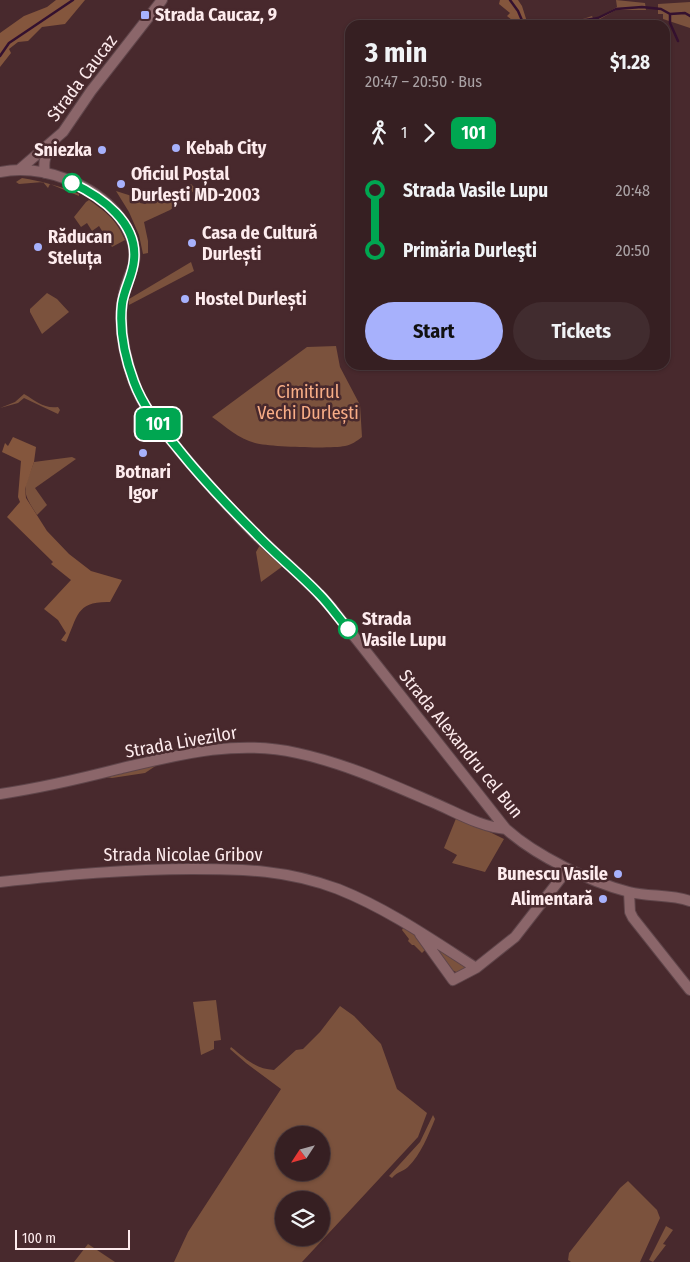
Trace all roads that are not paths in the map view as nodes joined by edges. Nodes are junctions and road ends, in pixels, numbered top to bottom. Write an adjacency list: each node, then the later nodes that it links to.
1 (162, 0): 2 (street, Strada Caucaz)
2 (56, 139): 3 (street, Strada Caucaz); 5 (street)
3 (20, 169): 4 (street); 5 (street, Strada Alexandru cel Bun)
4 (0, 172)
5 (45, 173): 7 (street, Strada Alexandru cel Bun)
6 (0, 794): 7 (street, Strada Livezilor)
7 (506, 829): 8 (street, Strada Alexandru cel Bun)
8 (568, 869): 10 (street, Strada Alexandru cel Bun); 13 (street)
9 (0, 882): 12 (street, Strada Nicolae Gribov)
10 (629, 892): 11 (street, Strada Alexandru cel Bun); 14 (street)
11 (690, 901)
12 (415, 928): 13 (street, Strada Nicolae Gribov); 13 (street, Strada Nicolae Gribov)
13 (476, 968)
14 (690, 990)

